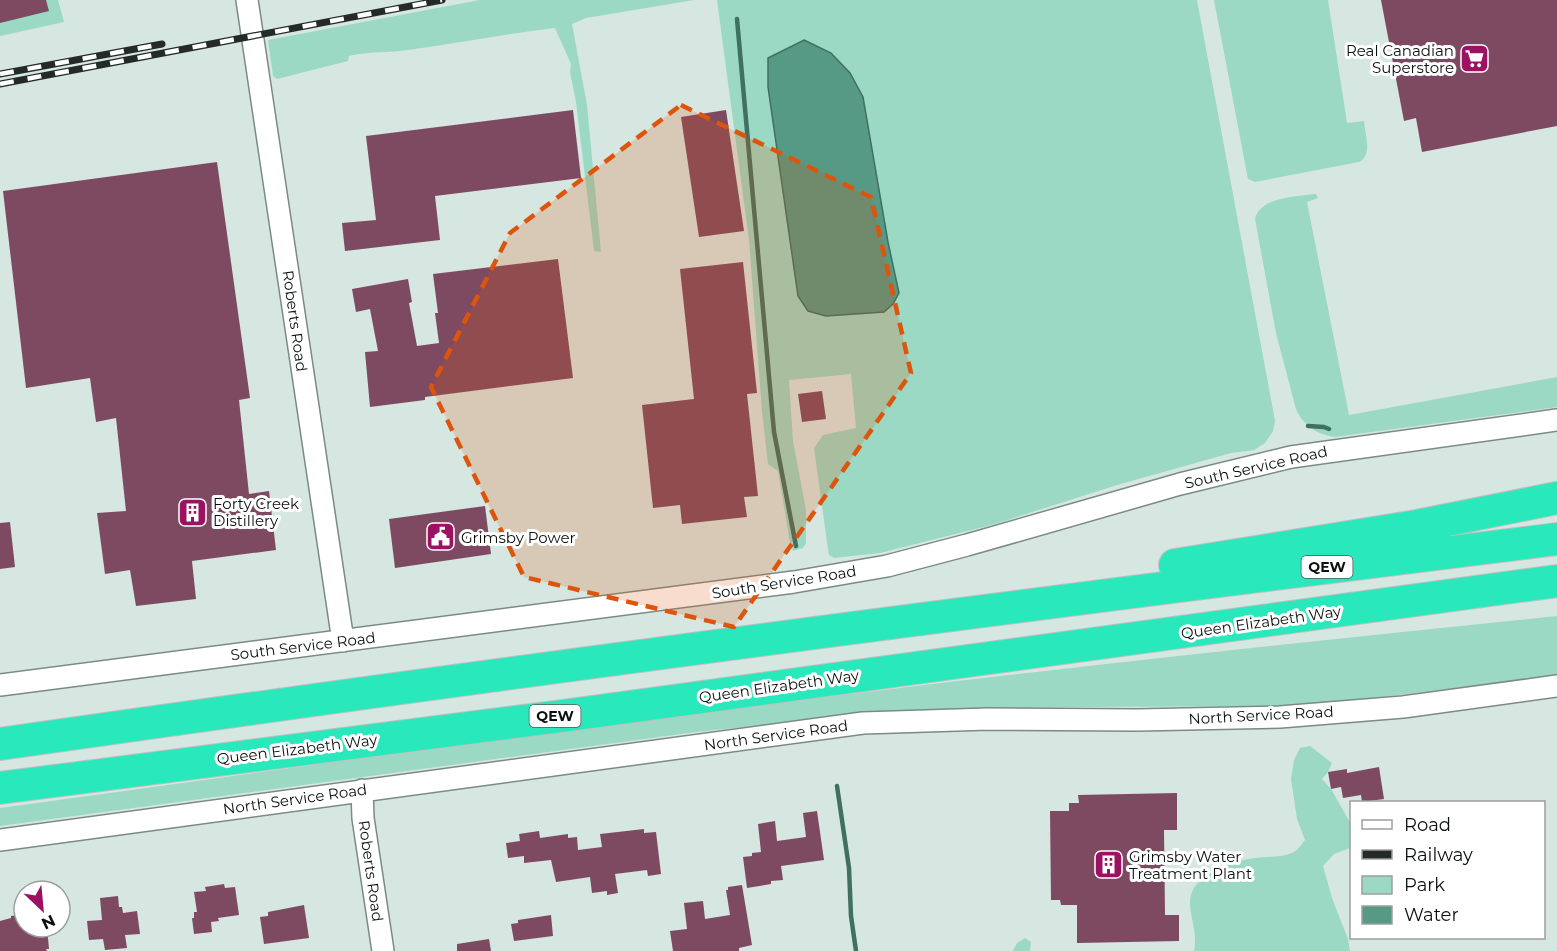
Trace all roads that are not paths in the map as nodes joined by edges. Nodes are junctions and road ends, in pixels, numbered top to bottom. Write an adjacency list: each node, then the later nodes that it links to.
1 (247, 0): 9 (street, Roberts Road)
2 (1557, 420): 9 (street, South Service Road)
3 (1557, 498): 6 (highway)
4 (1557, 539): 6 (highway, QEW)
5 (1557, 580): 8 (highway, Queen Elizabeth Way / QEW)
6 (1096, 596): 12 (highway, QEW)
7 (1557, 599): 8 (highway)
8 (1288, 618): 13 (highway, Queen Elizabeth Way / QEW)
9 (343, 641): 10 (street, South Service Road)
10 (0, 686)
11 (1557, 686): 14 (street, North Service Road)
12 (0, 744)
13 (0, 788)
14 (362, 790): 15 (street, North Service Road); 16 (street, Roberts Road)
15 (0, 840)
16 (383, 951)

